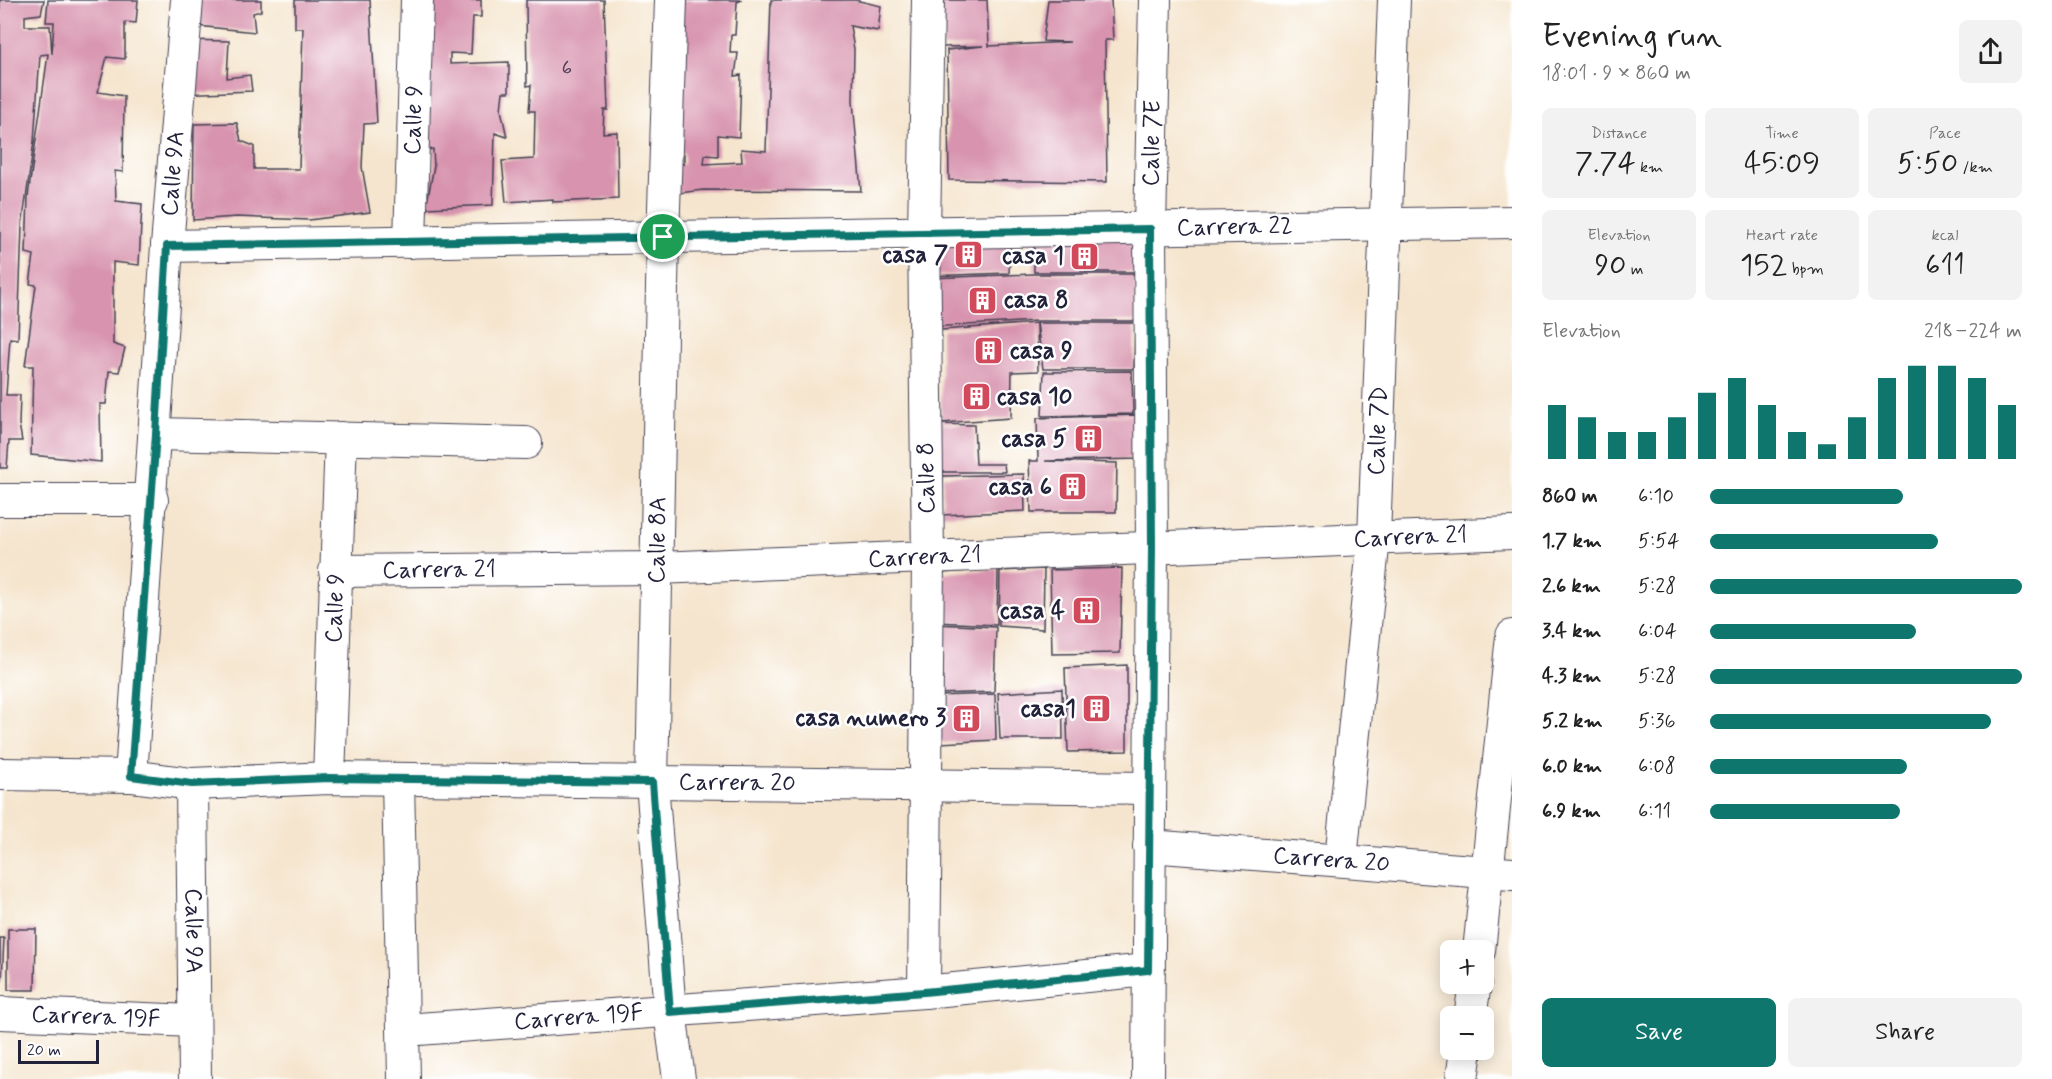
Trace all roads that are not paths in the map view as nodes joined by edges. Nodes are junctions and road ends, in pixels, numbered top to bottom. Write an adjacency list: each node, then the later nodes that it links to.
1 (187, 0): 13 (street, Calle 9A)
2 (417, 0): 12 (street, Calle 9)
3 (671, 0): 11 (street, Calle 8A)
4 (928, 0): 10 (street, Calle 8)
5 (1155, 0): 9 (street, Calle 7E)
6 (1394, 0): 8 (street, Calle 7D)
7 (1512, 222): 8 (street, Carrera 22)
8 (1386, 224): 9 (street, Carrera 22); 20 (street, Calle 7D)
9 (1150, 229): 10 (street, Carrera 22); 21 (street, Calle 7E)
10 (924, 233): 11 (street, Carrera 22); 22 (street, Calle 8)
11 (663, 237): 12 (street, Carrera 22); 23 (street, Calle 8A)
12 (410, 242): 13 (street, Carrera 22)
13 (167, 246): 14 (street, Calle 9A)
14 (156, 434): 15 (street); 18 (street, Calle 9A)
15 (341, 438): 16 (street); 24 (street, Calle 9)
16 (526, 443)
17 (0, 500): 18 (street)
18 (152, 500): 27 (street, Calle 9A)
19 (1512, 533): 20 (street, Carrera 21)
20 (1374, 538): 21 (street, Carrera 21); 35 (street, Calle 7D)
21 (1152, 547): 22 (street, Carrera 21); 33 (street, Calle 7E)
22 (928, 558): 23 (street, Carrera 21); 32 (street, Calle 8)
23 (658, 568): 24 (street, Carrera 21); 30 (street, Calle 8A)
24 (335, 571): 28 (street, Calle 9)
25 (1512, 636): 36 (street)
26 (0, 774): 27 (street, Carrera 20)
27 (131, 776): 31 (street, Carrera 20)
28 (329, 778): 29 (street, Carrera 20); 31 (street, Carrera 20)
29 (398, 779): 30 (street, Carrera 20); 43 (street)
30 (652, 782): 32 (street, Carrera 20); 40 (street, Calle 8A)
31 (192, 784): 42 (street, Calle 9A)
32 (926, 785): 33 (street, Carrera 20); 39 (street, Calle 8)
33 (1150, 789): 34 (street, Calle 7E)
34 (1149, 846): 35 (street, Carrera 20); 38 (street, Calle 7E)
35 (1341, 859): 36 (street, Carrera 20)
36 (1501, 873): 37 (street)
37 (1482, 940)
38 (1148, 970): 39 (street, Carrera 19F); 48 (street, Calle 7E)
39 (924, 992): 40 (street, Carrera 19F)
40 (670, 1012): 43 (street, Carrera 19F); 47 (street, Calle 8A)
41 (0, 1013): 42 (street, Carrera 19F)
42 (193, 1021): 45 (street, Calle 9A)
43 (405, 1030): 46 (street)
44 (1465, 1060): 49 (street)
45 (195, 1079)
46 (404, 1079)
47 (679, 1079)
48 (1148, 1079)
49 (1462, 1079)

